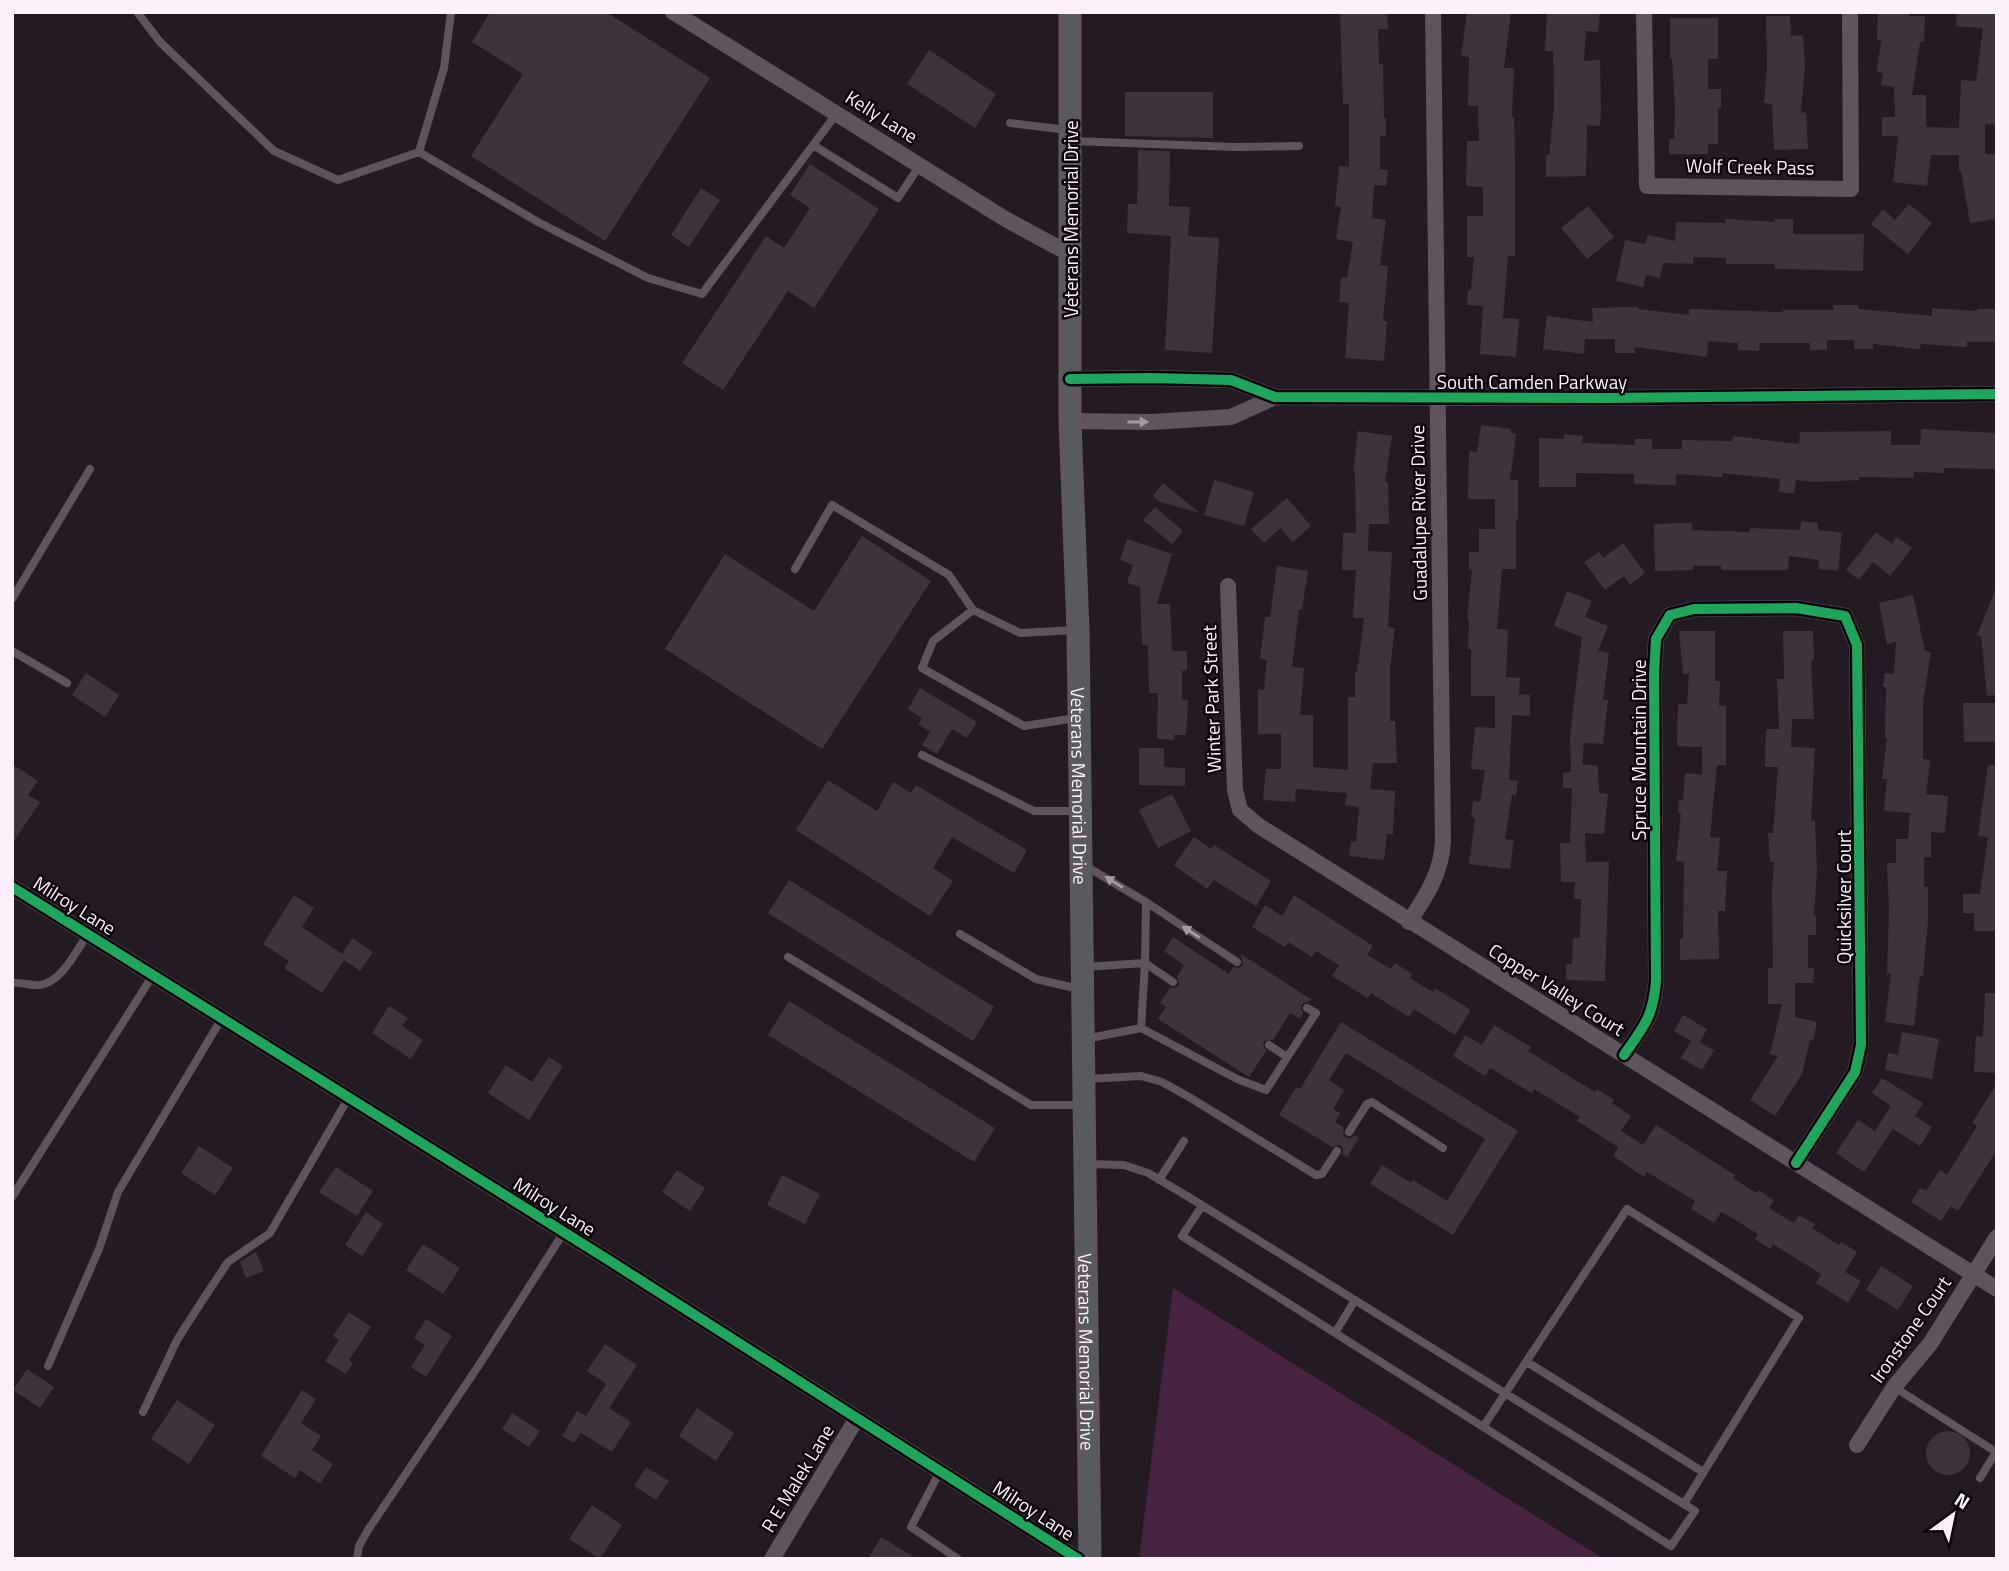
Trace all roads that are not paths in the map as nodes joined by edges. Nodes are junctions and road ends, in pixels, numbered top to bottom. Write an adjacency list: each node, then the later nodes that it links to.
1 (137, 12): 13 (lane)
2 (451, 12): 13 (lane)
3 (673, 12): 8 (street, Kelly Lane)
4 (1070, 12): 10 (main road, Veterans Memorial Drive)
5 (1433, 12): 19 (street, Guadalupe River Drive)
6 (1644, 12): 7 (street, Wolf Creek Pass)
7 (1850, 12)
8 (838, 113): 11 (lane); 14 (street, Kelly Lane)
9 (1010, 122): 10 (lane)
10 (1070, 135): 12 (lane); 15 (main road, Veterans Memorial Drive)
11 (813, 145): 13 (lane); 14 (lane)
12 (1299, 146)
13 (419, 152)
14 (920, 165): 15 (street, Kelly Lane)
15 (1070, 254): 16 (main road, Veterans Memorial Drive)
16 (1070, 379): 18 (street, South Camden Parkway); 20 (main road, Veterans Memorial Drive)
17 (1997, 394): 19 (street, South Camden Parkway)
18 (1275, 397): 19 (street, South Camden Parkway); 20 (street, South Camden Parkway, one-way to 18)
19 (1437, 399): 37 (street, Guadalupe River Drive)
20 (1070, 421): 27 (main road, Veterans Memorial Drive)
21 (90, 469): 24 (lane)
22 (795, 569): 25 (lane)
23 (1228, 586): 32 (street, Winter Park Street)
24 (12, 599)
25 (973, 610): 27 (lane); 30 (lane)
26 (1844, 616): 52 (street, Spruce Mountain Drive); 61 (street, Quicksilver Court)
27 (1078, 630): 30 (main road, Veterans Memorial Drive)
28 (12, 651): 29 (lane)
29 (67, 683)
30 (1079, 718): 33 (main road, Veterans Memorial Drive)
31 (922, 755): 33 (lane)
32 (1240, 810): 37 (street, Copper Valley Court)
33 (1081, 811): 34 (main road, Veterans Memorial Drive)
34 (1081, 864): 36 (lane, one-way to 34); 44 (main road, Veterans Memorial Drive)
35 (12, 887): 38 (street, Milroy Lane)
36 (1146, 902): 41 (lane, one-way to 36); 42 (lane)
37 (1409, 922): 52 (street, Copper Valley Court)
38 (88, 934): 43 (street, Milroy Lane); 46 (lane)
39 (960, 934): 44 (lane)
40 (788, 957): 56 (lane)
41 (1237, 962)
42 (1145, 963): 44 (lane); 45 (lane); 49 (lane)
43 (153, 975): 48 (street, Milroy Lane); 64 (lane)
44 (1082, 978): 50 (main road, Veterans Memorial Drive)
45 (1173, 982)
46 (12, 983)
47 (1307, 1008): 53 (lane)
48 (222, 1018): 55 (street, Milroy Lane); 73 (lane)
49 (1141, 1028): 50 (lane); 53 (lane)
50 (1082, 1039): 54 (main road, Veterans Memorial Drive)
51 (1269, 1045): 53 (lane)
52 (1624, 1055): 61 (street, Copper Valley Court)
53 (1287, 1057)
54 (1083, 1080): 56 (main road, Veterans Memorial Drive); 60 (lane)
55 (349, 1097): 66 (street, Milroy Lane); 76 (lane)
56 (1083, 1105): 62 (main road, Veterans Memorial Drive)
57 (1349, 1132): 59 (lane)
58 (1184, 1141): 63 (lane)
59 (1443, 1148)
60 (1337, 1151)
61 (1796, 1163): 68 (street, Copper Valley Court)
62 (1084, 1164): 63 (lane); 88 (main road, Veterans Memorial Drive)
63 (1159, 1180): 65 (lane)
64 (12, 1197)
65 (1202, 1206): 70 (lane); 71 (lane)
66 (564, 1232): 77 (street, Milroy Lane); 84 (lane)
67 (1997, 1237): 68 (street, Ironstone Court)
68 (1973, 1275): 69 (street, Copper Valley Court); 74 (street, Ironstone Court)
69 (1997, 1289)
70 (1356, 1300): 71 (lane); 75 (lane)
71 (1335, 1333): 78 (lane)
72 (1527, 1362): 75 (lane); 81 (lane); 81 (lane)
73 (48, 1366)
74 (1894, 1387): 79 (street, Ironstone Court); 82 (lane)
75 (1506, 1394): 78 (lane); 83 (lane)
76 (143, 1412)
77 (857, 1418): 80 (street, Milroy Lane); 85 (street, R E Malek Lane)
78 (1483, 1427): 83 (lane)
79 (1857, 1445)
80 (940, 1471): 86 (lane); 87 (street, Milroy Lane)
81 (1703, 1472): 83 (lane)
82 (1980, 1478)
83 (1684, 1504)
84 (357, 1559)
85 (772, 1559)
86 (958, 1559)
87 (1078, 1559)
88 (1090, 1559)

